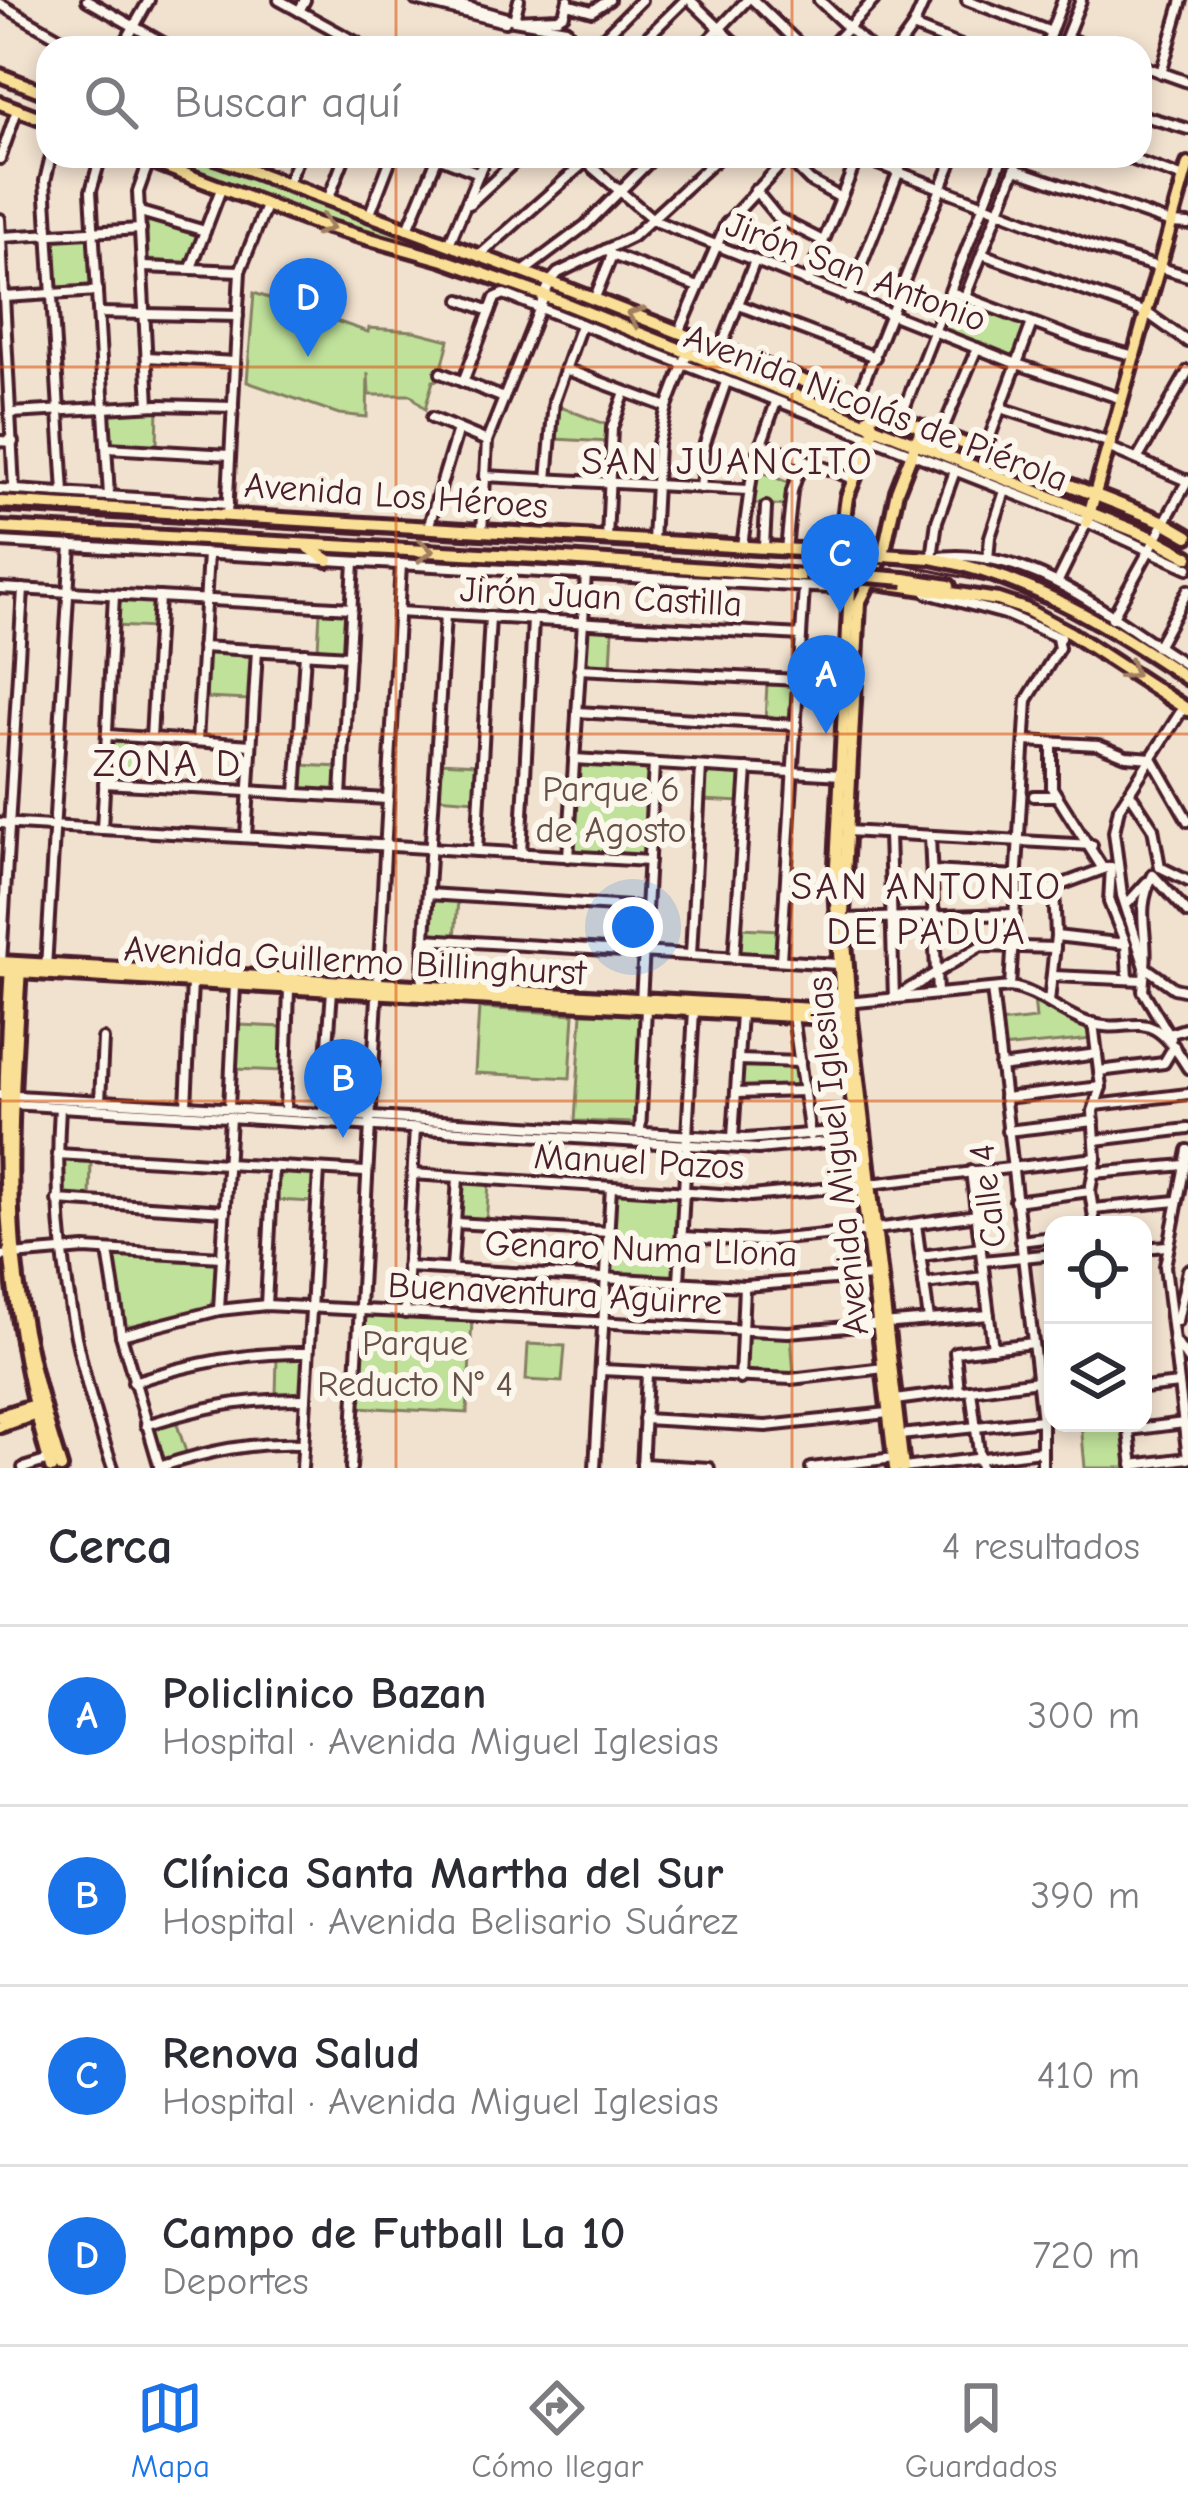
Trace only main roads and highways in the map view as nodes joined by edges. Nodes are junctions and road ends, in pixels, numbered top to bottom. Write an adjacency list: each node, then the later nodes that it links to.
1 (0, 76): 2 (main road)
2 (36, 90)
3 (0, 103): 4 (main road)
4 (36, 117)
5 (1188, 164): 15 (main road)
6 (169, 168): 10 (main road, Avenida Nicolás de Piérola, one-way to 10)
7 (243, 168): 8 (main road, Avenida Nicolás de Piérola, one-way to 7)
8 (856, 401): 9 (main road, Avenida Nicolás de Piérola); 10 (main road)
9 (881, 411): 11 (main road, Avenida Nicolás de Piérola); 13 (main road, Avenida Miguel Iglesias)
10 (849, 419): 13 (main road, Avenida Nicolás de Piérola)
11 (904, 420): 12 (main road, Avenida Nicolás de Piérola); 14 (main road)
12 (922, 427): 14 (main road); 15 (main road, Avenida Nicolás de Piérola)
13 (872, 434): 14 (main road, Avenida Nicolás de Piérola); 22 (main road, Avenida Miguel Iglesias)
14 (909, 447): 17 (main road, Avenida Nicolás de Piérola); 23 (main road, Avenida Miguel Iglesias)
15 (1096, 496): 17 (main road); 19 (main road, Avenida Nicolás de Piérola)
16 (0, 502): 21 (main road, Avenida Los Héroes)
17 (1089, 518): 24 (main road, Avenida Nicolás de Piérola)
18 (0, 528): 20 (main road, Avenida Los Héroes)
19 (1188, 536)
20 (305, 545): 26 (main road); 27 (main road, Avenida Los Héroes, one-way to 27)
21 (786, 550): 22 (main road, Avenida Los Héroes); 31 (main road)
22 (845, 553): 23 (main road, Avenida Los Héroes); 32 (main road, Avenida Miguel Iglesias)
23 (881, 555): 25 (main road, Avenida Los Héroes); 32 (main road); 34 (main road, Avenida Miguel Iglesias)
24 (1188, 557)
25 (930, 558): 35 (main road); 39 (main road, Avenida Los Héroes)
26 (328, 560)
27 (603, 562): 28 (main road, Avenida Los Héroes); 30 (main road)
28 (658, 565): 29 (main road, Avenida Los Héroes); 35 (main road, bridge)
29 (694, 570): 31 (main road, Avenida Los Héroes); 33 (main road)
30 (586, 574)
31 (823, 578): 32 (main road, Avenida Los Héroes)
32 (849, 580): 34 (main road, Avenida Los Héroes); 37 (main road, Avenida Miguel Iglesias)
33 (704, 581)
34 (869, 581): 35 (main road, Avenida Los Héroes); 37 (main road, Avenida Miguel Iglesias)
35 (904, 583): 36 (main road); 36 (main road, Avenida Los Héroes)
36 (998, 600): 41 (main road, Avenida Los Héroes, one-way to 41)
37 (852, 635): 42 (main road, Avenida Miguel Iglesias)
38 (1156, 646): 39 (main road)
39 (1164, 662): 40 (main road, Avenida Los Héroes)
40 (1188, 679)
41 (1186, 708)
42 (845, 775): 47 (main road, Avenida Miguel Iglesias); 47 (main road, Avenida Miguel Iglesias)
43 (9, 967): 44 (main road, Avenida Guillermo Billinghurst); 48 (main road)
44 (46, 969): 45 (main road, Avenida Guillermo Billinghurst); 45 (main road, Avenida Guillermo Billinghurst)
45 (377, 988): 46 (main road, Avenida Guillermo Billinghurst); 46 (main road, Avenida Guillermo Billinghurst)
46 (643, 1004): 47 (main road, Avenida Guillermo Billinghurst); 47 (main road, Avenida Guillermo Billinghurst)
47 (846, 1011): 50 (main road, Avenida Miguel Iglesias)
48 (6, 1099): 49 (main road); 51 (main road)
49 (1, 1134): 51 (main road)
50 (872, 1230): 52 (main road, Avenida Miguel Iglesias); 52 (main road, Avenida Miguel Iglesias)
51 (6, 1256): 53 (main road)
52 (882, 1324): 57 (main road, Avenida Miguel Iglesias); 57 (main road, Avenida Miguel Iglesias)
53 (38, 1409): 54 (main road); 55 (main road); 56 (main road); 58 (main road)
54 (0, 1416)
55 (0, 1426)
56 (50, 1464)
57 (899, 1466)
58 (61, 1468)

